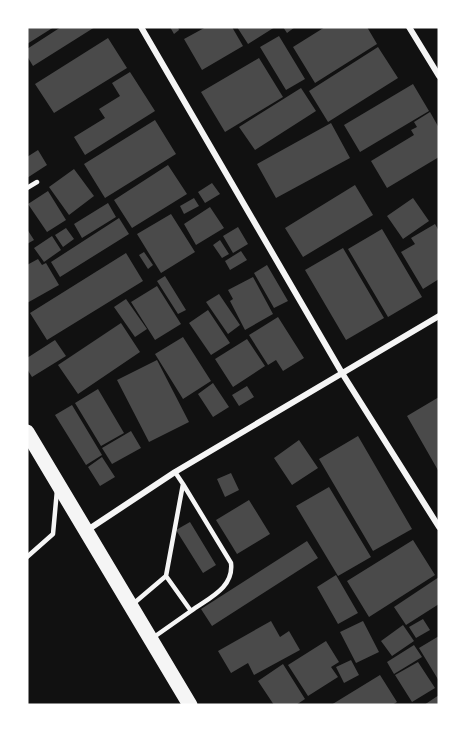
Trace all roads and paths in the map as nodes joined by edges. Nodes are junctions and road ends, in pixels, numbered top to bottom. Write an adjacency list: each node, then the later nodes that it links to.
1 (141, 27): 7 (street)
2 (409, 27): 3 (street)
3 (439, 76)
4 (37, 182): 5 (lane)
5 (27, 188)
6 (438, 319): 7 (street)
7 (342, 373): 9 (street); 12 (street)
8 (27, 432): 10 (main road)
9 (175, 472): 11 (lane); 13 (street)
10 (58, 483): 13 (main road); 14 (lane)
11 (183, 484): 15 (lane); 17 (lane)
12 (439, 527)
13 (86, 531): 16 (main road)
14 (27, 557)
15 (166, 576): 16 (lane); 17 (lane)
16 (131, 606): 18 (main road)
17 (191, 611): 18 (lane)
18 (152, 638): 19 (main road)
19 (190, 705)

